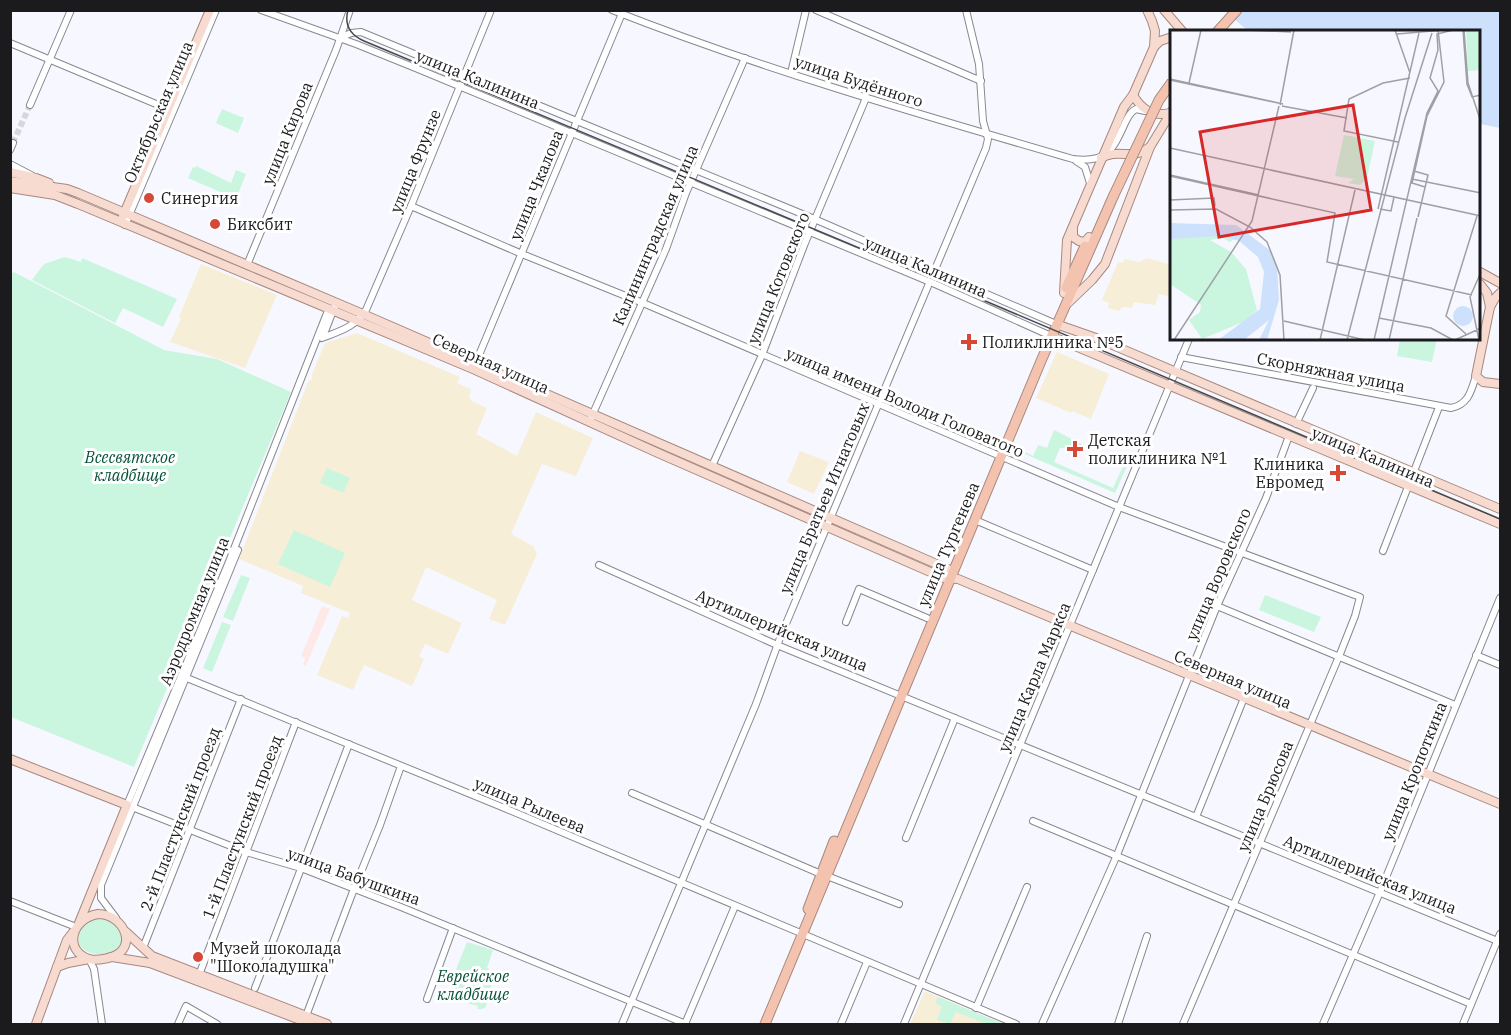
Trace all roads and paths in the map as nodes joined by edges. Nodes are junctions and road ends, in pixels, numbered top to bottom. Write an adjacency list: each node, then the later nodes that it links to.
1 (71, 10): 21 (street)
2 (261, 10): 17 (street, улица Калинина)
3 (491, 10): 24 (street, улица Фрунзе)
4 (612, 10): 13 (street, улица Будённого)
5 (807, 10): 23 (street)
6 (816, 10): 25 (street)
7 (966, 10): 25 (street, улица Братьев Игнатовых)
8 (1147, 10): 20 (main road)
9 (1164, 10): 14 (main road)
10 (1237, 10): 15 (highway)
11 (211, 11): 31 (main road, Октябрьская улица); 56 (street, Октябрьская улица)
12 (349, 12): 16 (street); 17 (street, улица Кирова)
13 (623, 12): 22 (street, улица Будённого); 35 (street, улица Чкалова)
14 (1181, 30)
15 (1219, 30)
16 (361, 32): 17 (street); 24 (street, улица Калинина)
17 (340, 38): 27 (street, улица Калинина); 64 (street, улица Кирова)
18 (1170, 38): 20 (main road)
19 (10, 42): 21 (street)
20 (1154, 47): 28 (main road)
21 (50, 58): 30 (street); 31 (street)
22 (746, 58): 23 (street, улица Будённого); 45 (street, Калининградская улица)
23 (790, 73): 29 (street, улица Будённого)
24 (464, 74): 27 (street, улица Фрунзе); 35 (street, улица Калинина)
25 (981, 81): 38 (street, улица Братьев Игнатовых)
26 (1170, 85): 54 (highway, улица Тургенева, bridge)
27 (459, 86): 37 (street, улица Калинина); 55 (street, улица Фрунзе)
28 (1133, 95): 32 (main road); 36 (main road)
29 (866, 98): 38 (street, улица Будённого); 57 (street, улица Котовского)
30 (30, 105)
31 (168, 109): 56 (main road, Октябрьская улица)
32 (1149, 112): 33 (main road); 39 (street)
33 (1170, 112)
34 (1170, 114): 40 (main road)
35 (577, 120): 37 (street, улица Чкалова); 45 (street, улица Калинина)
36 (1114, 131): 39 (main road); 42 (main road)
37 (571, 132): 49 (street, улица Калинина); 62 (street, улица Чкалова)
38 (987, 135): 43 (street, улица Будённого); 66 (street, улица Братьев Игнатовых)
39 (1116, 144): 41 (main road); 42 (street)
40 (1150, 147): 41 (main road); 53 (main road)
41 (1126, 154): 42 (main road); 53 (main road)
42 (1101, 158): 43 (street, улица Будённого); 50 (main road)
43 (1073, 159): 50 (street)
44 (10, 164): 47 (street, Северная улица)
45 (696, 170): 49 (street, Калининградская улица); 57 (street, улица Калинина)
46 (10, 172): 47 (main road, Северная улица)
47 (36, 178): 52 (main road, Северная улица)
48 (10, 181): 52 (main road, Северная улица)
49 (691, 183): 60 (street, улица Калинина); 73 (street, Калининградская улица)
50 (1090, 186): 59 (main road)
51 (10, 188): 58 (main road, Северная улица)
52 (61, 189): 56 (main road, Северная улица)
53 (1132, 190): 65 (main road)
54 (1111, 200): 61 (highway, улица Тургенева); 63 (highway, улица Тургенева)
55 (411, 206): 62 (street, улица имени Володи Головатого); 77 (street, улица Фрунзе)
56 (127, 214): 58 (main road, Октябрьская улица); 64 (main road, Северная улица)
57 (816, 220): 60 (street, улица Котовского); 66 (street, улица Калинина)
58 (123, 224): 74 (main road, Северная улица)
59 (1073, 225): 61 (main road); 71 (main road)
60 (810, 233): 68 (street, улица Калинина); 82 (street, улица Котовского)
61 (1089, 237): 71 (highway, улица Тургенева)
62 (522, 254): 73 (street, улица имени Володи Головатого); 84 (street, улица Чкалова)
63 (1084, 263): 65 (main road); 76 (highway, улица Тургенева)
64 (247, 265): 74 (main road, Северная улица)
65 (1102, 269): 76 (main road)
66 (934, 270): 68 (street, улица Братьев Игнатовых); 78 (street, улица Калинина)
67 (1481, 273): 69 (main road)
68 (929, 282): 79 (street, улица Калинина); 92 (street, улица Братьев Игнатовых)
69 (1500, 283)
70 (1481, 286): 75 (main road)
71 (1064, 293): 78 (highway, улица Тургенева)
72 (1500, 293): 75 (main road)
73 (643, 303): 82 (street, улица имени Володи Головатого); 94 (street, Калининградская улица)
74 (333, 307): 77 (main road, Северная улица); 80 (street, Аэродромная улица); 125 (street, Аэродромная улица)
75 (1490, 307): 86 (main road)
76 (1063, 309): 78 (highway, улица Тургенева)
77 (361, 317): 80 (street); 84 (main road, Северная улица)
78 (1054, 322): 79 (highway, улица Тургенева); 85 (main road, улица Калинина)
79 (1049, 335): 88 (main road, улица Калинина); 99 (highway, улица Тургенева)
80 (322, 338): 125 (street, Аэродромная улица)
81 (1188, 340): 83 (street, улица Карла Маркса)
82 (762, 355): 92 (street, улица имени Володи Головатого); 100 (street, улица Котовского)
83 (1181, 357): 85 (street, улица Карла Маркса); 93 (street, Скорняжная улица)
84 (474, 366): 94 (main road, Северная улица)
85 (1175, 372): 88 (street, улица Карла Маркса); 95 (main road, улица Калинина)
86 (1476, 376): 87 (main road); 91 (street)
87 (1483, 382): 89 (main road); 91 (street, Скорняжная улица)
88 (1170, 384): 96 (main road, улица Калинина); 103 (street, улица Карла Маркса)
89 (1500, 384)
90 (1313, 388): 95 (street)
91 (1469, 395): 93 (street, Скорняжная улица)
92 (878, 404): 99 (street, улица имени Володи Головатого); 105 (street, улица Братьев Игнатовых)
93 (1439, 407): 101 (street)
94 (592, 418): 97 (main road, Северная улица); 98 (main road, Северная улица)
95 (1296, 424): 101 (main road, улица Калинина)
96 (1289, 436): 102 (main road, улица Калинина); 110 (street, улица Воровского)
97 (650, 440): 98 (main road); 100 (main road, Северная улица)
98 (646, 448): 108 (main road, Северная улица)
99 (998, 456): 103 (street, улица имени Володи Головатого); 106 (highway, улица Тургенева); 113 (highway, улица Тургенева)
100 (712, 466): 105 (main road, Северная улица)
101 (1413, 473): 102 (street); 104 (main road, улица Калинина)
102 (1407, 486): 107 (main road, улица Калинина); 109 (street)
103 (1119, 507): 110 (street, улица имени Володи Головатого); 112 (street, улица Карла Маркса)
104 (1500, 510)
105 (830, 518): 108 (street, улица Братьев Игнатовых); 113 (main road, Северная улица)
106 (975, 520): 112 (street); 113 (highway, улица Тургенева)
107 (1500, 524)
108 (827, 527): 113 (main road, Северная улица); 120 (street, улица Братьев Игнатовых)
109 (1383, 551)
110 (1242, 553): 114 (street, улица имени Володи Головатого); 116 (street, улица Воровского)
111 (599, 565): 120 (street, Артиллерийская улица)
112 (1093, 570): 119 (street, улица Карла Маркса)
113 (950, 575): 117 (highway, улица Тургенева); 119 (main road, Северная улица); 126 (highway, улица Тургенева)
114 (1360, 597): 122 (street, улица Брюсова)
115 (1500, 598): 121 (street, улица Кропоткина)
116 (1217, 606): 122 (street); 124 (street, улица Воровского)
117 (927, 618): 118 (street); 126 (highway, улица Тургенева)
118 (846, 622)
119 (1069, 627): 124 (main road, Северная улица); 134 (street, улица Карла Маркса)
120 (777, 645): 126 (street, Артиллерийская улица); 144 (street, улица Братьев Игнатовых)
121 (1476, 656): 123 (street); 129 (street, улица Кропоткина)
122 (1338, 657): 129 (street); 132 (street, улица Брюсова)
123 (1500, 665)
124 (1190, 675): 127 (main road, Северная улица); 139 (street, улица Воровского)
125 (184, 677): 128 (street, улица Рылеева); 141 (street, Аэродромная улица)
126 (899, 694): 130 (street, Артиллерийская улица); 151 (highway, улица Тургенева)
127 (1244, 698): 132 (main road, Северная улица); 142 (street)
128 (240, 699): 131 (street, улица Рылеева); 145 (street, 2-й Пластунский проезд)
129 (1455, 705): 137 (street, улица Кропоткина)
130 (955, 718): 134 (street, Артиллерийская улица); 146 (street)
131 (296, 722): 133 (street, улица Рылеева); 148 (street, 1-й Пластунский проезд)
132 (1309, 726): 137 (main road, Северная улица); 147 (street, улица Брюсова)
133 (349, 744): 136 (street, улица Рылеева); 150 (street)
134 (1020, 745): 139 (street, Артиллерийская улица); 176 (street, улица Карла Маркса)
135 (10, 759): 141 (main road, улица Бабушкина)
136 (401, 766): 152 (street, улица Рылеева); 154 (street)
137 (1429, 774): 140 (main road, Северная улица); 155 (street, улица Кропоткина)
138 (632, 793): 144 (street)
139 (1141, 794): 142 (street, Артиллерийская улица); 149 (street, улица Воровского)
140 (1500, 804)
141 (130, 806): 145 (street, улица Бабушкина); 160 (street, Аэродромная улица); 161 (main road, Аэродромная улица)
142 (1197, 817): 147 (street, Артиллерийская улица)
143 (1033, 821): 149 (street)
144 (706, 824): 151 (street); 152 (street, улица Братьев Игнатовых)
145 (189, 831): 148 (street, улица Бабушкина); 167 (street, 2-й Пластунский проезд)
146 (906, 838)
147 (1260, 843): 155 (street, Артиллерийская улица); 158 (street, улица Брюсова)
148 (246, 852): 150 (street, улица Бабушкина); 175 (street, 1-й Пластунский проезд)
149 (1117, 855): 158 (street); 196 (street, улица Воровского)
150 (301, 868): 154 (street, улица Бабушкина); 177 (street)
151 (824, 875): 157 (street); 164 (highway, улица Тургенева)
152 (681, 884): 159 (street, улица Рылеева); 179 (street, улица Братьев Игнатовых)
153 (1027, 887): 181 (street)
154 (354, 888): 162 (street, улица Бабушкина); 182 (street)
155 (1380, 892): 166 (street, Артиллерийская улица); 168 (street, улица Кропоткина)
156 (10, 901): 161 (street)
157 (899, 904)
158 (1234, 905): 168 (street); 198 (street, улица Брюсова)
159 (735, 906): 164 (street, улица Рылеева); 190 (street)
160 (118, 921): 161 (main road); 163 (main road)
161 (76, 927): 170 (main road); 173 (main road, Аэродромная улица)
162 (453, 928): 178 (street); 179 (street, улица Бабушкина)
163 (126, 932): 167 (main road); 169 (main road)
164 (802, 933): 172 (street, улица Рылеева); 191 (highway, улица Тургенева); 192 (highway, улица Тургенева)
165 (1147, 936): 197 (street)
166 (1500, 939): 180 (street)
167 (143, 948): 175 (main road)
168 (1354, 955): 180 (street); 199 (street, улица Кропоткина)
169 (112, 957): 171 (main road); 187 (main road)
170 (89, 959): 171 (main road); 173 (main road); 174 (street)
171 (101, 960): 174 (street)
172 (867, 962): 176 (street, улица Рылеева); 193 (street)
173 (57, 967): 183 (main road, Аэродромная улица)
174 (94, 969): 184 (street)
175 (199, 975): 182 (main road)
176 (920, 984): 181 (street, улица Рылеева); 194 (street, улица Карла Маркса)
177 (255, 988)
178 (427, 999)
179 (631, 1002): 189 (street, улица Братьев Игнатовых); 190 (street, улица Бабушкина)
180 (1471, 1004): 200 (street)
181 (976, 1008): 195 (street, улица Рылеева)
182 (306, 1016): 188 (main road)
183 (36, 1024)
184 (102, 1024)
185 (178, 1024): 186 (street)
186 (217, 1024)
187 (311, 1024)
188 (327, 1024)
189 (622, 1024)
190 (685, 1024)
191 (759, 1024)
192 (765, 1024)
193 (841, 1024)
194 (904, 1024)
195 (1016, 1024)
196 (1042, 1024)
197 (1118, 1024)
198 (1183, 1024)
199 (1323, 1024)
200 (1463, 1024)

